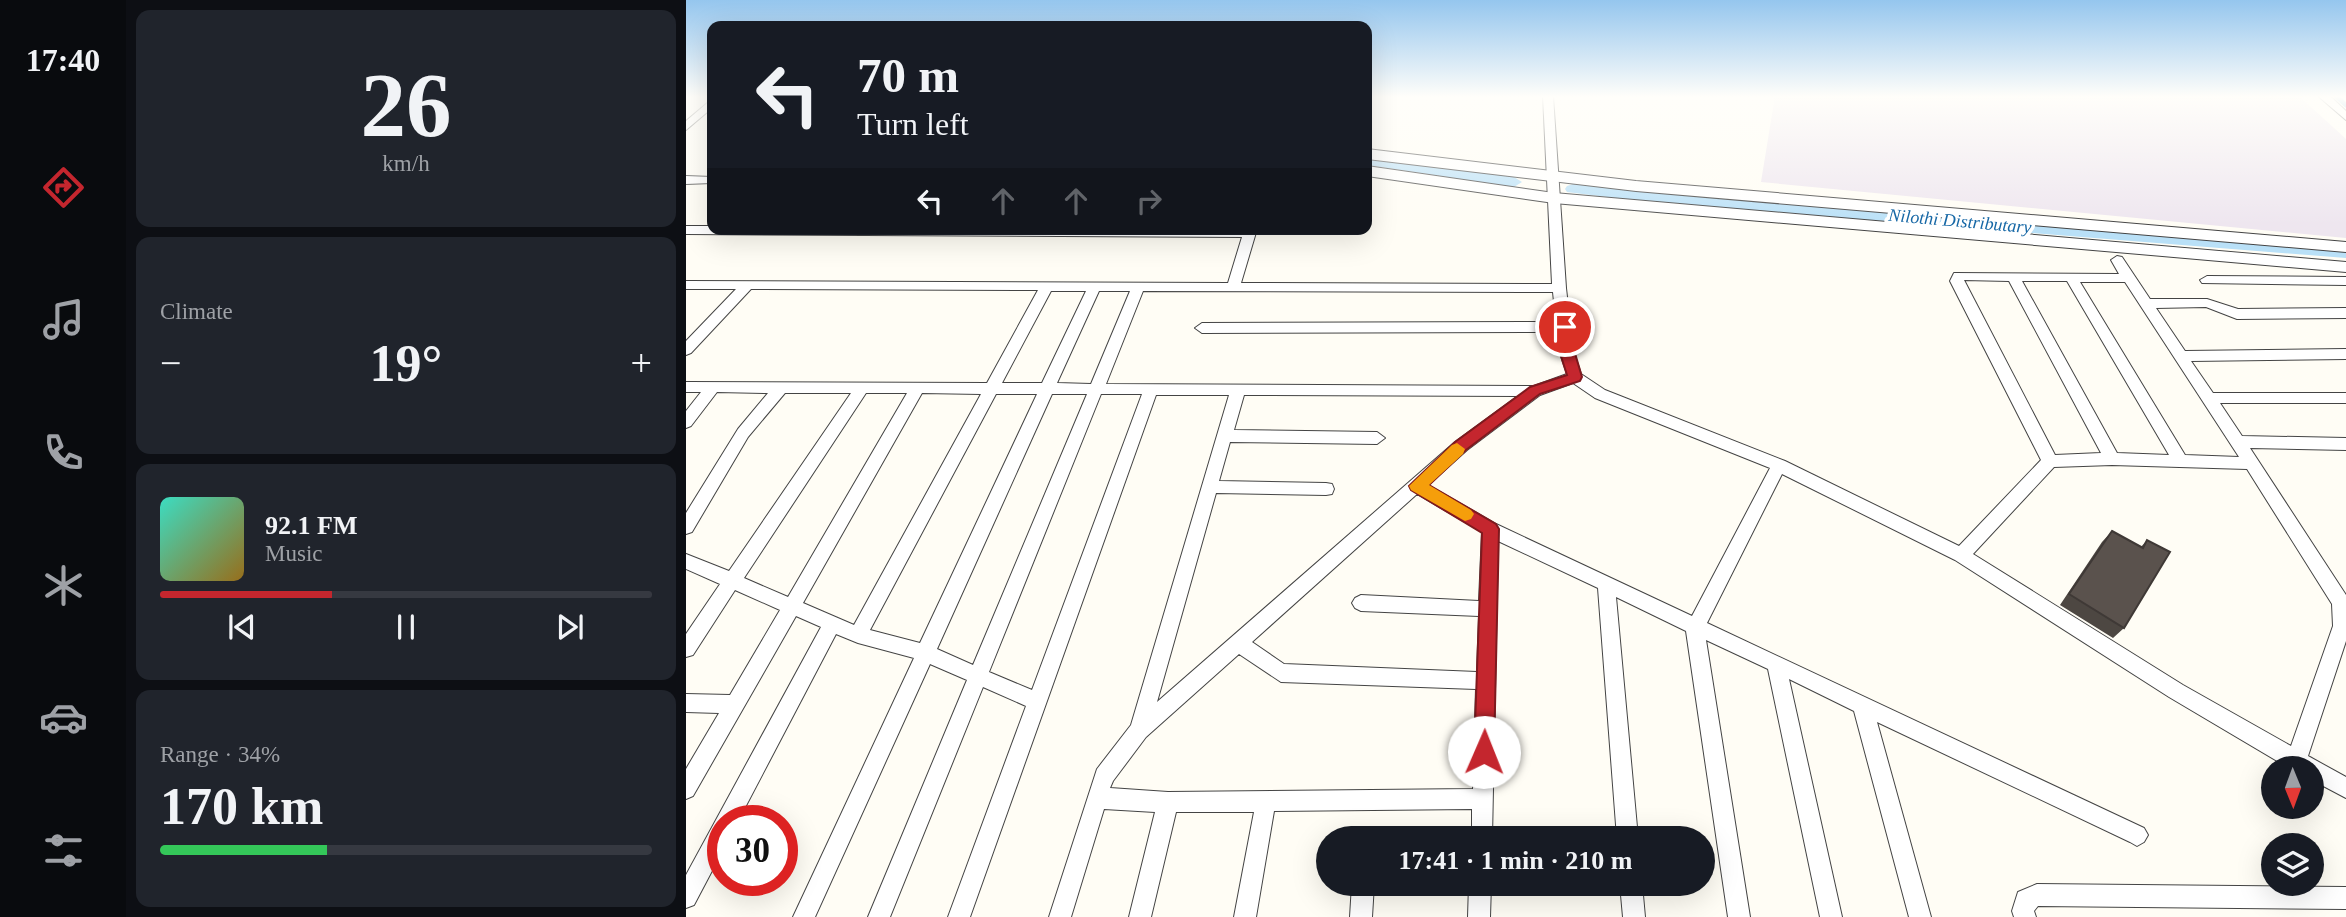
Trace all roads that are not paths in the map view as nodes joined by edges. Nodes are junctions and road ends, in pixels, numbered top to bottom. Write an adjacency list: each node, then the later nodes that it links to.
1 (1550, 139): 5 (street)
2 (1372, 155): 5 (street)
3 (1372, 172): 7 (street)
4 (707, 177): 6 (street)
5 (1551, 177): 7 (street); 11 (street)
6 (686, 180)
7 (1554, 198): 13 (street); 25 (street)
8 (686, 230): 9 (street)
9 (707, 230)
10 (1249, 235): 24 (street)
11 (2346, 247)
12 (2117, 260): 16 (street)
13 (2346, 267)
14 (2013, 276): 15 (street); 52 (street); 54 (street)
15 (2071, 277): 16 (street); 53 (street)
16 (2130, 278): 26 (street)
17 (2207, 280): 18 (street)
18 (2346, 281)
19 (686, 285): 20 (street)
20 (747, 286): 21 (street); 30 (street)
21 (1046, 286): 22 (street); 39 (street)
22 (1094, 287): 23 (street); 40 (street)
23 (1138, 287): 24 (street); 41 (street)
24 (1233, 287): 25 (street)
25 (1559, 288): 28 (street)
26 (2146, 304): 27 (street); 32 (street)
27 (2346, 313)
28 (1565, 327): 29 (street); 33 (street)
29 (1202, 328)
30 (686, 350)
31 (2346, 354): 32 (street)
32 (2179, 356): 45 (street)
33 (1575, 377): 44 (street); 56 (street)
34 (686, 387): 35 (street)
35 (713, 387): 36 (street); 47 (street)
36 (781, 387): 37 (street); 60 (street)
37 (862, 388): 38 (street); 64 (street)
38 (918, 388): 39 (street); 68 (street)
39 (990, 388): 40 (street); 72 (street)
40 (1047, 389): 41 (street); 75 (street)
41 (1098, 389): 42 (street); 77 (street)
42 (1151, 389): 43 (street); 79 (street)
43 (1237, 389): 44 (street); 48 (street)
44 (1535, 391): 57 (street)
45 (2207, 398): 46 (street); 50 (street)
46 (2346, 398)
47 (686, 422)
48 (1224, 436): 49 (street); 58 (street)
49 (1377, 438)
50 (2237, 442): 51 (street); 55 (street)
51 (2346, 444)
52 (2112, 459): 53 (street); 54 (street)
53 (2180, 460): 55 (street)
54 (2050, 461): 62 (street)
55 (2250, 463): 67 (street)
56 (1779, 465): 62 (street); 71 (street)
57 (1417, 486): 61 (street); 73 (street)
58 (1210, 487): 59 (street); 83 (street)
59 (1326, 489)
60 (686, 527)
61 (1490, 529): 65 (street); 69 (street)
62 (1961, 555): 84 (street)
63 (686, 561): 64 (street)
64 (733, 581): 68 (street); 74 (street)
65 (1606, 582): 71 (street); 95 (street)
66 (1361, 603): 69 (street)
67 (2344, 605): 85 (street)
68 (793, 606): 70 (street); 81 (street)
69 (1488, 609): 78 (street)
70 (832, 624): 72 (street); 93 (street)
71 (1695, 627): 76 (street); 112 (street)
72 (858, 635): 75 (street)
73 (1240, 643): 78 (street); 83 (street)
74 (686, 649)
75 (925, 653): 77 (street); 103 (street)
76 (1776, 665): 82 (street); 113 (street)
77 (978, 676): 79 (street); 104 (street)
78 (1486, 681): 90 (street)
79 (1037, 702): 105 (street)
80 (686, 703): 81 (street)
81 (736, 704): 88 (street)
82 (1863, 707): 96 (street); 114 (street)
83 (1139, 730): 89 (street)
84 (2289, 756)
85 (2309, 756)
86 (2324, 776): 87 (street)
87 (2346, 788)
88 (686, 789)
89 (1096, 798): 92 (street); 106 (street)
90 (1483, 799): 91 (street); 94 (street)
91 (1266, 800): 92 (street); 108 (street)
92 (1168, 802): 107 (street)
93 (736, 805)
94 (1482, 826)
95 (1626, 826)
96 (2137, 835)
97 (707, 858): 101 (street)
98 (1362, 896): 109 (street)
99 (1480, 896): 110 (street)
100 (1632, 896): 111 (street)
101 (686, 897)
102 (2346, 898): 115 (street)
103 (804, 917)
104 (879, 917)
105 (959, 917)
106 (1059, 917)
107 (1140, 917)
108 (1245, 917)
109 (1361, 917)
110 (1479, 917)
111 (1634, 917)
112 (1739, 917)
113 (1832, 917)
114 (1920, 917)
115 (2025, 917)

